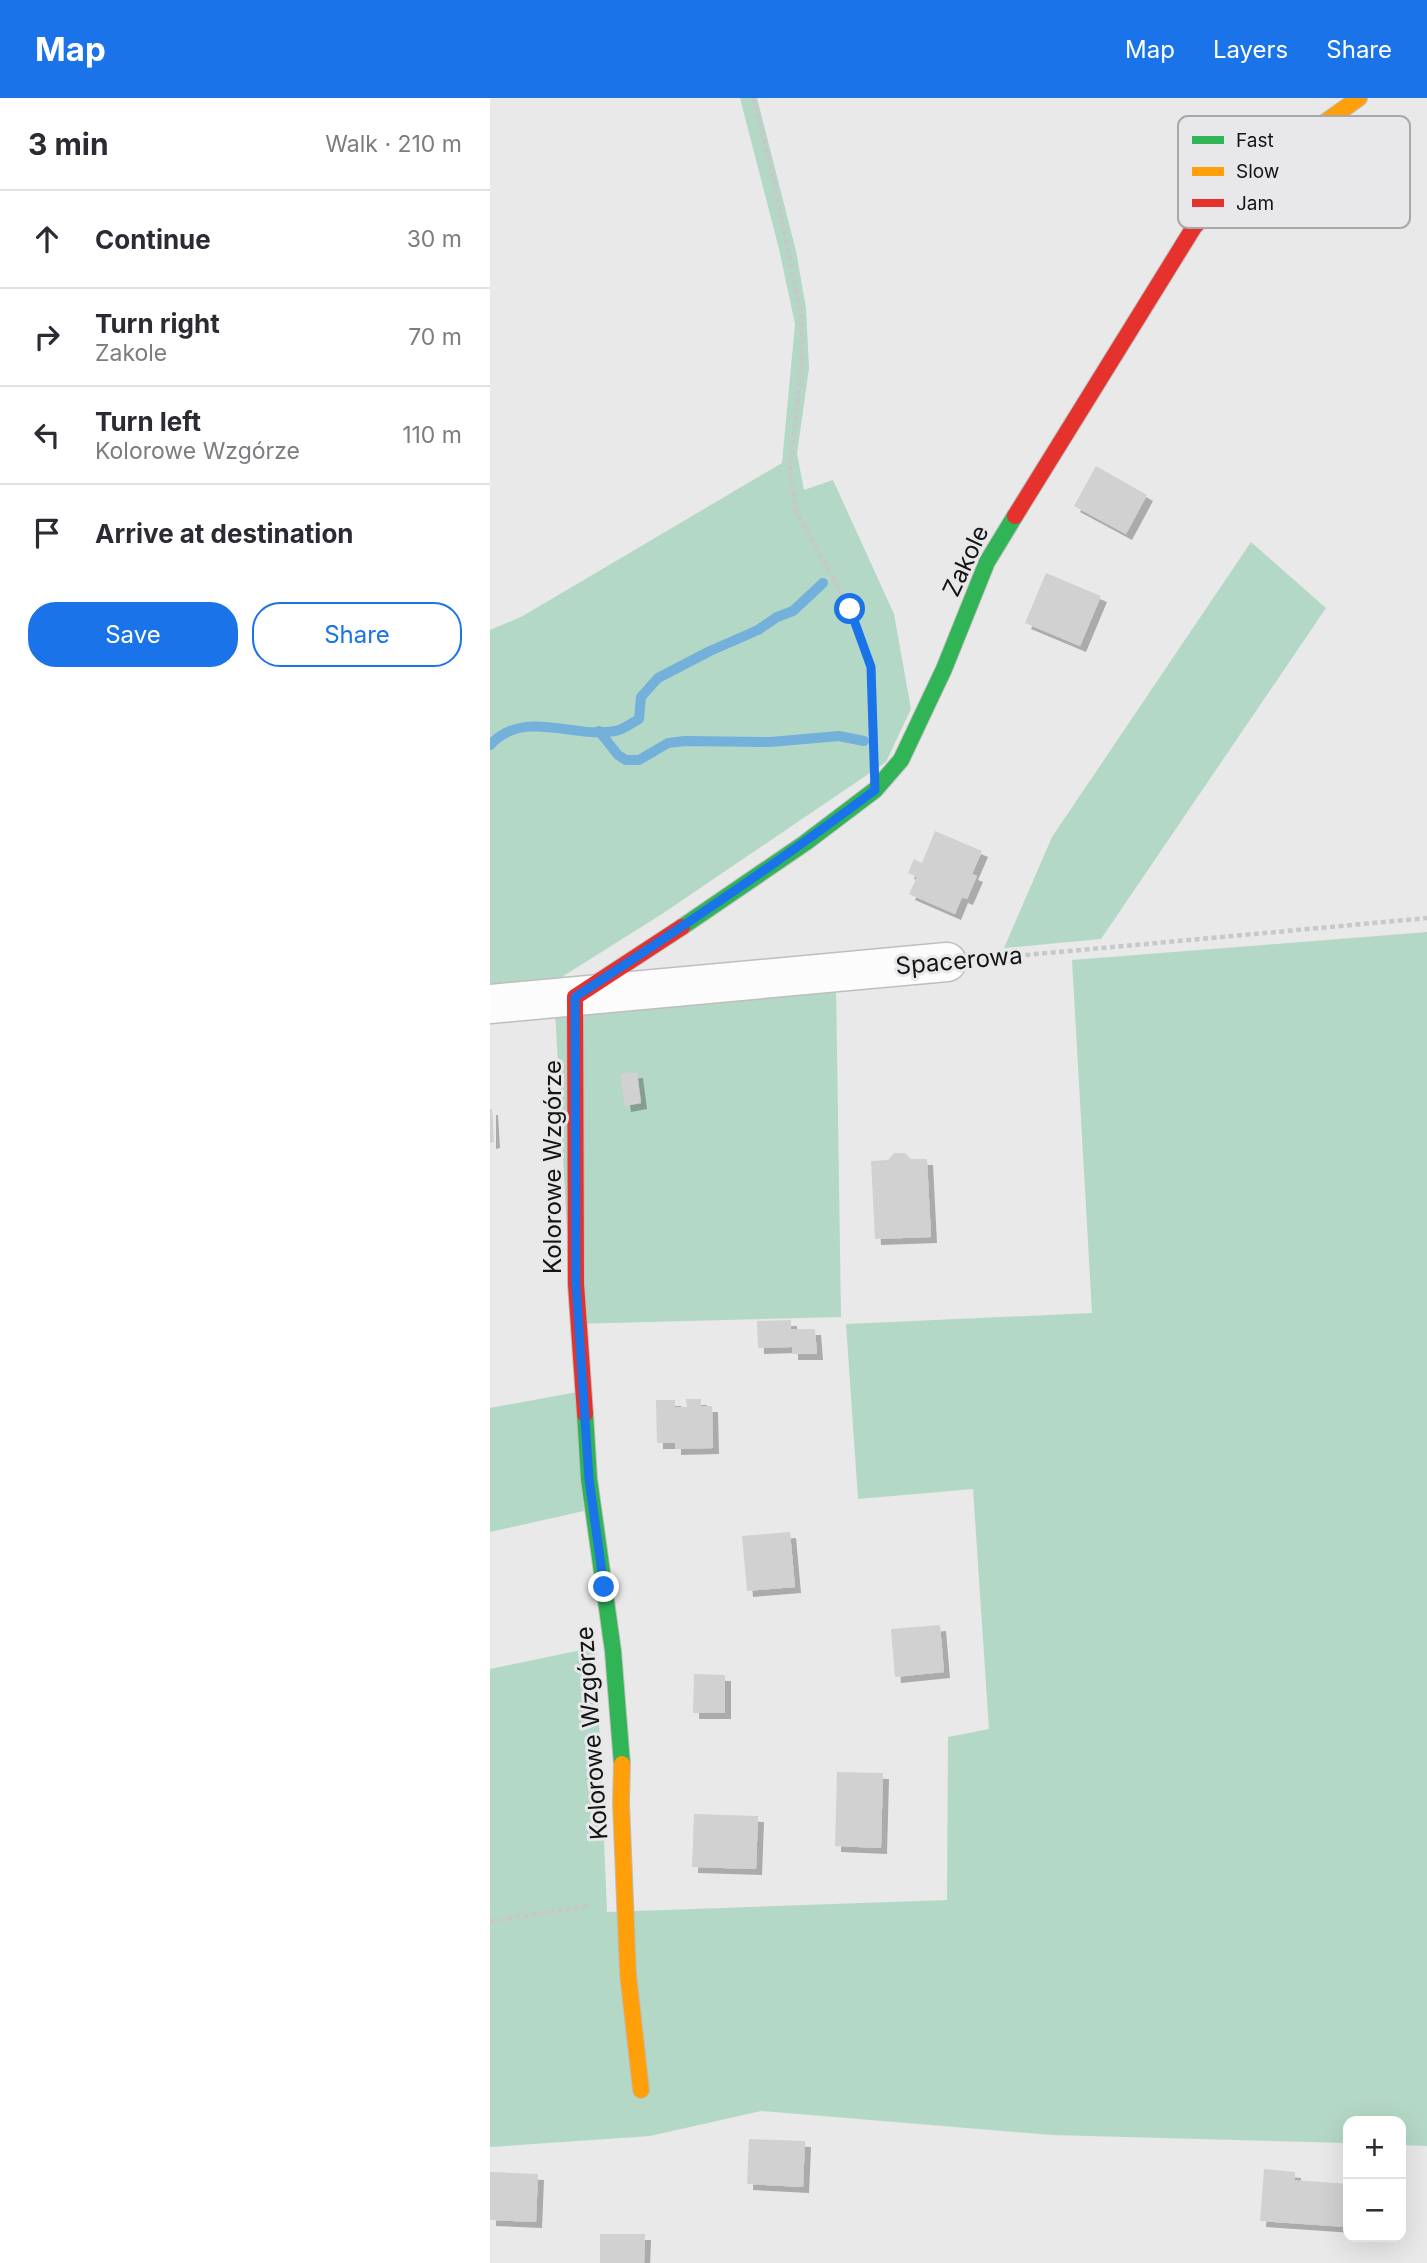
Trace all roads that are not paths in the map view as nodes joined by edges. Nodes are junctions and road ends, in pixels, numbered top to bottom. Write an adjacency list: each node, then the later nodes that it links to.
1 (1359, 98): 2 (street, Zakole)
2 (1334, 116)
3 (1193, 228): 5 (street, Zakole)
4 (947, 962): 5 (street, Spacerowa)
5 (575, 997): 6 (street, Spacerowa); 7 (street, Kolorowe Wzgórze)
6 (490, 1004)
7 (641, 2090)

